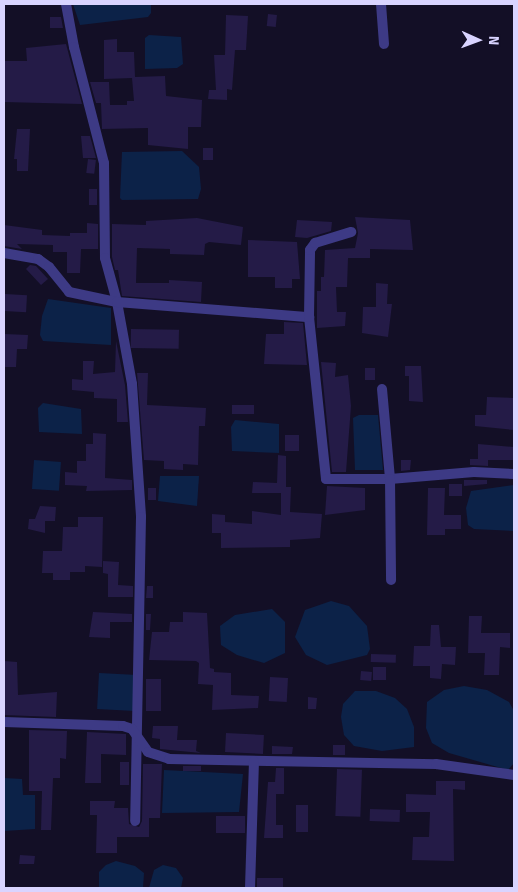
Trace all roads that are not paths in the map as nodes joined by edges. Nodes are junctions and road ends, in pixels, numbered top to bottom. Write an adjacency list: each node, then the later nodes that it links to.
1 (66, 4): 6 (street)
2 (381, 4): 3 (street)
3 (384, 44)
4 (351, 232): 7 (street)
5 (4, 253): 6 (street)
6 (117, 302): 7 (street); 13 (street)
7 (309, 317): 10 (street)
8 (382, 389): 10 (street)
9 (514, 474): 10 (street)
10 (390, 480): 11 (street)
11 (390, 580)
12 (4, 722): 13 (street)
13 (138, 735): 14 (street); 16 (street)
14 (254, 761): 15 (street); 17 (street)
15 (514, 775)
16 (135, 822)
17 (250, 888)

